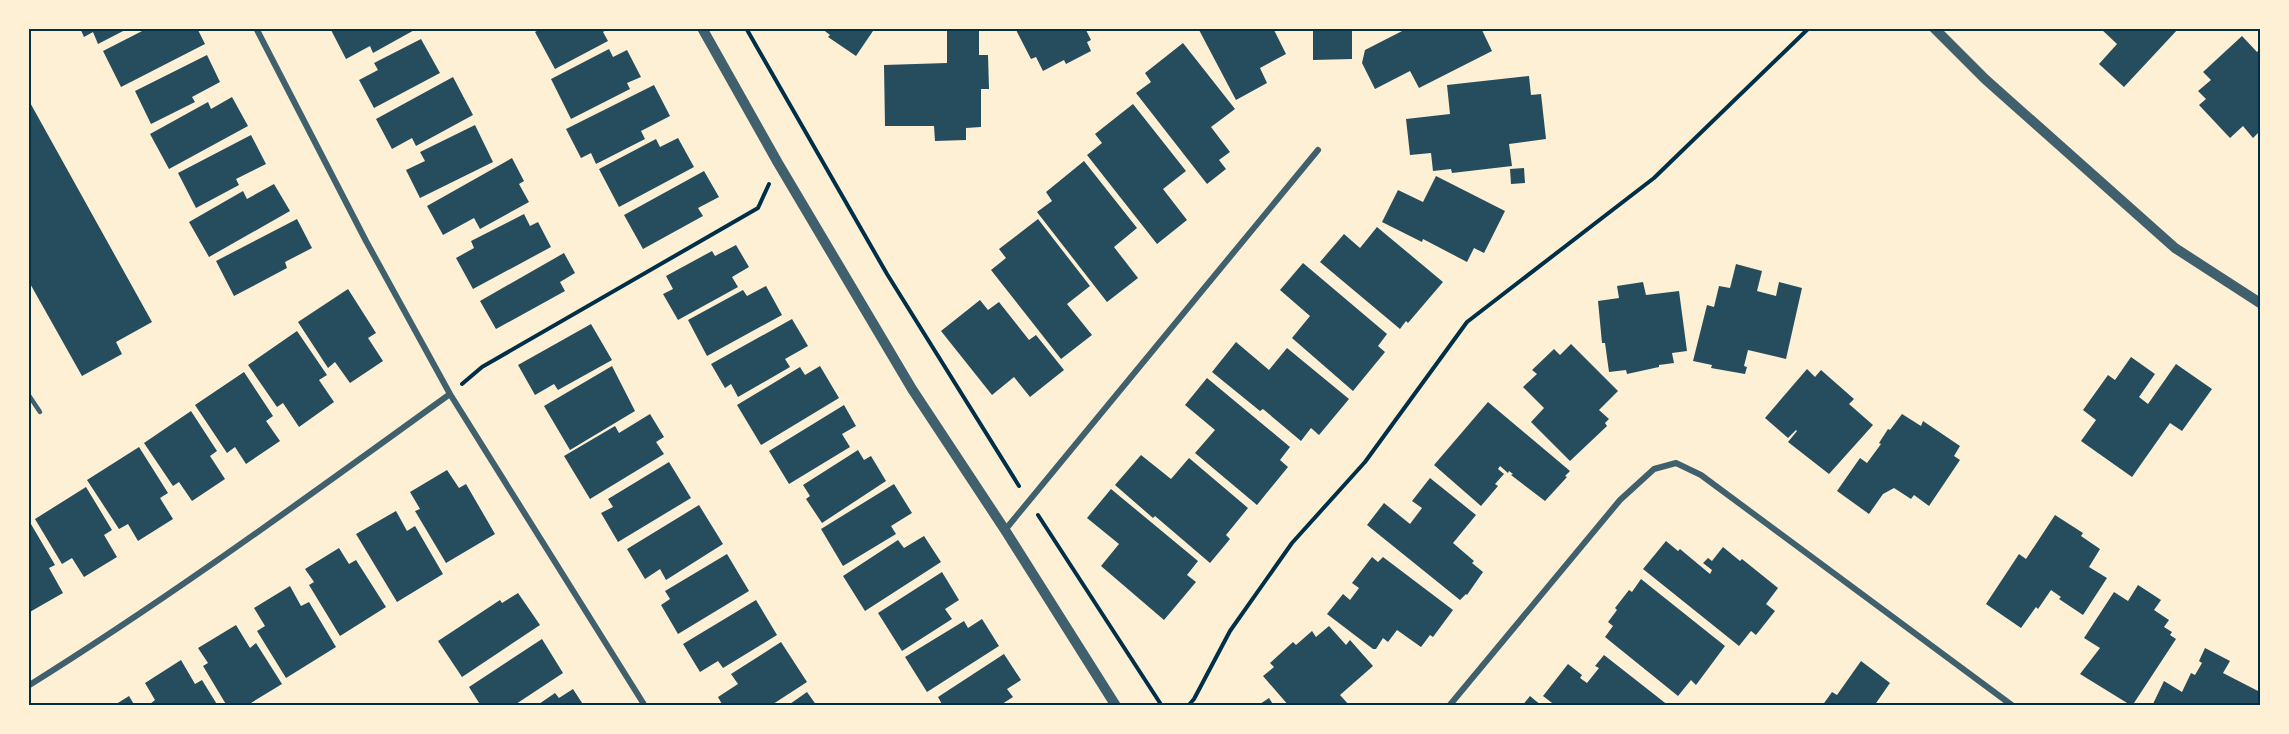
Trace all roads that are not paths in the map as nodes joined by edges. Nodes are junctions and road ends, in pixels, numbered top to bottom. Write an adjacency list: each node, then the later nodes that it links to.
1 (256, 28): 7 (street)
2 (702, 28): 9 (street)
3 (1934, 28): 5 (street)
4 (1318, 150): 9 (street)
5 (2260, 303)
6 (28, 393): 8 (lane)
7 (450, 394): 10 (street); 11 (street)
8 (40, 412)
9 (1005, 530): 12 (street)
10 (28, 686)
11 (645, 705)
12 (1116, 705)
13 (1449, 705): 14 (street)
14 (2013, 705)

